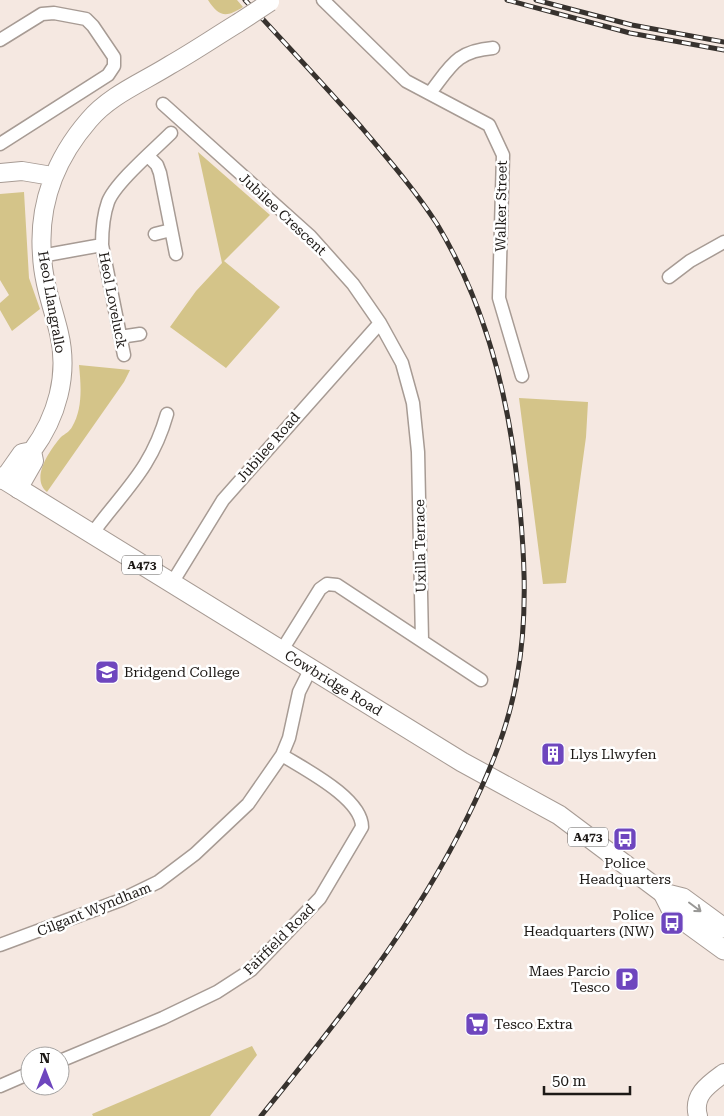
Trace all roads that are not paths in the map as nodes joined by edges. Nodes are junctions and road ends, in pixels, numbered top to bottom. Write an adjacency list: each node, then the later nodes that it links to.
1 (323, 0): 5 (street, Walker Street)
2 (271, 1): 11 (street, Heol Llangrallo, bridge)
3 (0, 40): 8 (street)
4 (493, 48): 5 (street)
5 (430, 93): 23 (street, Walker Street)
6 (163, 104): 19 (street, Jubilee Crescent)
7 (171, 133): 9 (street, Heol Loveluck)
8 (0, 144)
9 (148, 156): 12 (street); 15 (street, Heol Loveluck)
10 (0, 174): 11 (street)
11 (52, 176): 17 (street, Heol Llangrallo)
12 (171, 230): 13 (street); 16 (street)
13 (155, 234)
14 (724, 242): 18 (street)
15 (102, 245): 17 (street, Heol Loveluck); 21 (street, Heol Loveluck)
16 (176, 254)
17 (42, 256): 26 (street, Heol Llangrallo)
18 (668, 277)
19 (380, 323): 25 (street, Jubilee Crescent); 28 (street, Jubilee Road)
20 (140, 334): 21 (street)
21 (120, 337): 22 (street, Heol Loveluck)
22 (124, 355)
23 (522, 376)
24 (166, 414): 27 (street)
25 (418, 452): 29 (street, Uxilla Terrace)
26 (7, 482): 27 (main road, Cowbridge Road / A473)
27 (92, 534): 28 (main road, Cowbridge Road / A473)
28 (172, 583): 30 (main road, Cowbridge Road / A473)
29 (422, 640): 30 (street); 32 (street)
30 (282, 650): 31 (main road, Cowbridge Road / A473)
31 (311, 668): 33 (street, Cilgant Wyndham); 34 (main road, Cowbridge Road / A473)
32 (481, 680)
33 (282, 754): 36 (street, Cilgant Wyndham); 38 (street, Fairfield Road)
34 (663, 893): 35 (main road, Cowbridge Road / A473, one-way to 35); 37 (main road, Cowbridge Road / A473)
35 (724, 928)
36 (0, 945)
37 (724, 950)
38 (70, 1057)
39 (20, 1077): 41 (street)
40 (720, 1081): 42 (street)
41 (0, 1086)
42 (698, 1116)

